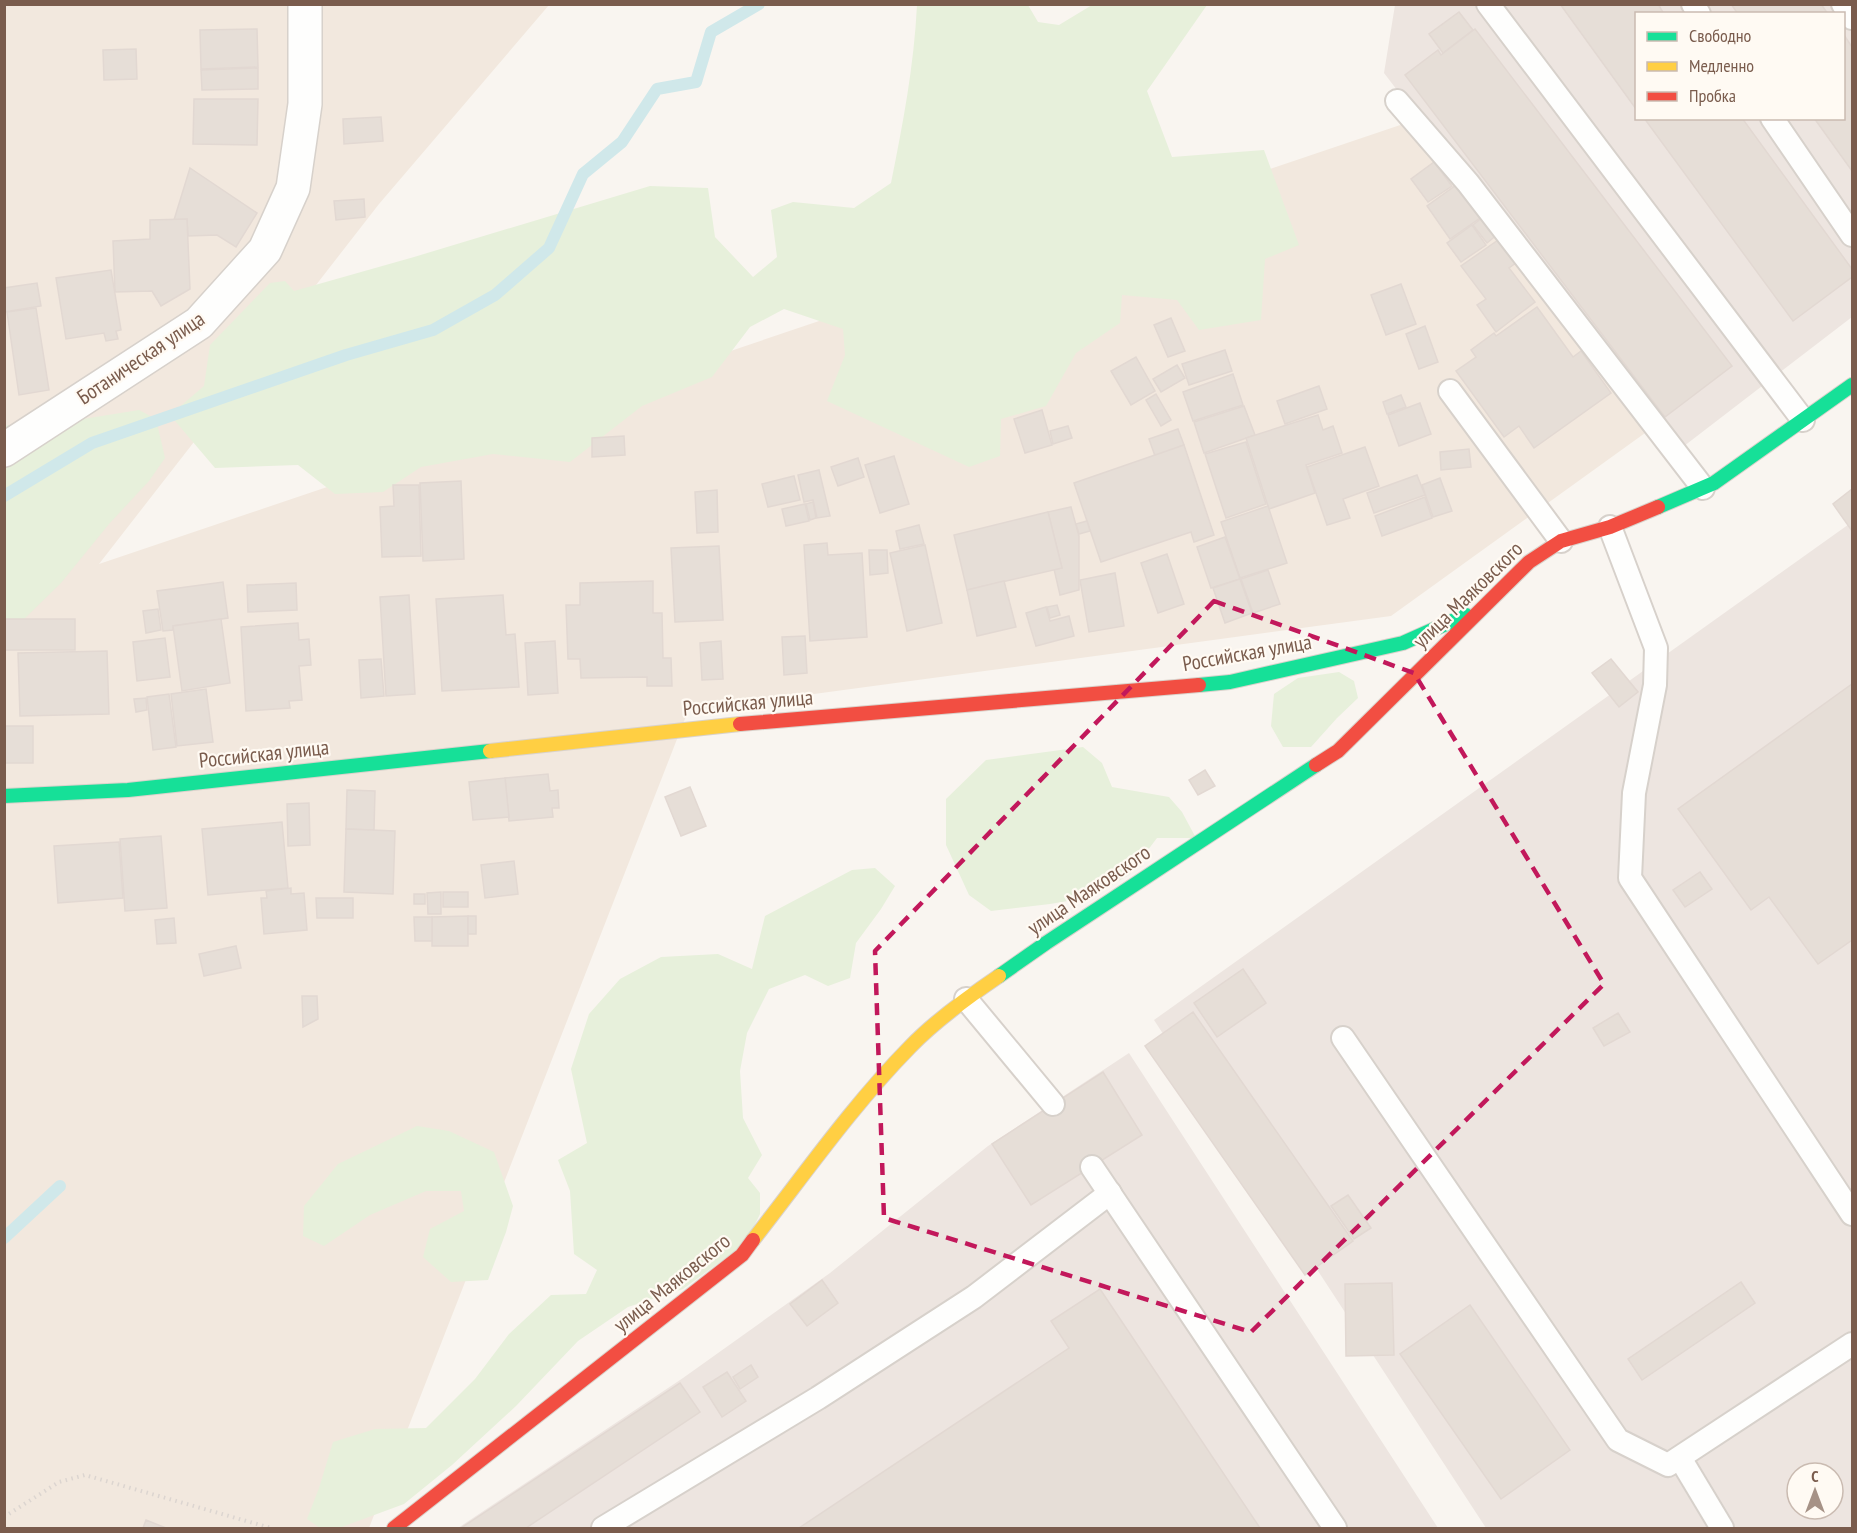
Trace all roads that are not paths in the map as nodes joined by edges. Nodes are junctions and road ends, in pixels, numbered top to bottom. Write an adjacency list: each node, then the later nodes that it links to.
1 (305, 4): 11 (street, Ботаническая улица)
2 (1488, 4): 10 (lane)
3 (1843, 4): 4 (lane)
4 (1852, 18)
5 (1397, 101): 12 (lane)
6 (1773, 120): 7 (lane)
7 (1852, 235)
8 (1852, 385): 10 (street, улица Маяковского)
9 (1450, 391): 14 (lane)
10 (1803, 420): 12 (street, улица Маяковского)
11 (4, 450)
12 (1703, 488): 13 (street, улица Маяковского)
13 (1610, 527): 14 (street, улица Маяковского); 22 (lane)
14 (1562, 541): 15 (street, улица Маяковского)
15 (1485, 607): 16 (street, Российская улица); 17 (street, улица Маяковского)
16 (4, 796)
17 (966, 999): 19 (lane); 25 (street, улица Маяковского)
18 (1344, 1038): 24 (lane)
19 (1053, 1104)
20 (1092, 1167): 21 (lane)
21 (1110, 1193): 26 (lane); 27 (lane)
22 (1852, 1214)
23 (1852, 1344): 24 (lane)
24 (1680, 1458): 28 (lane)
25 (394, 1528)
26 (603, 1528)
27 (1335, 1528)
28 (1722, 1528)

